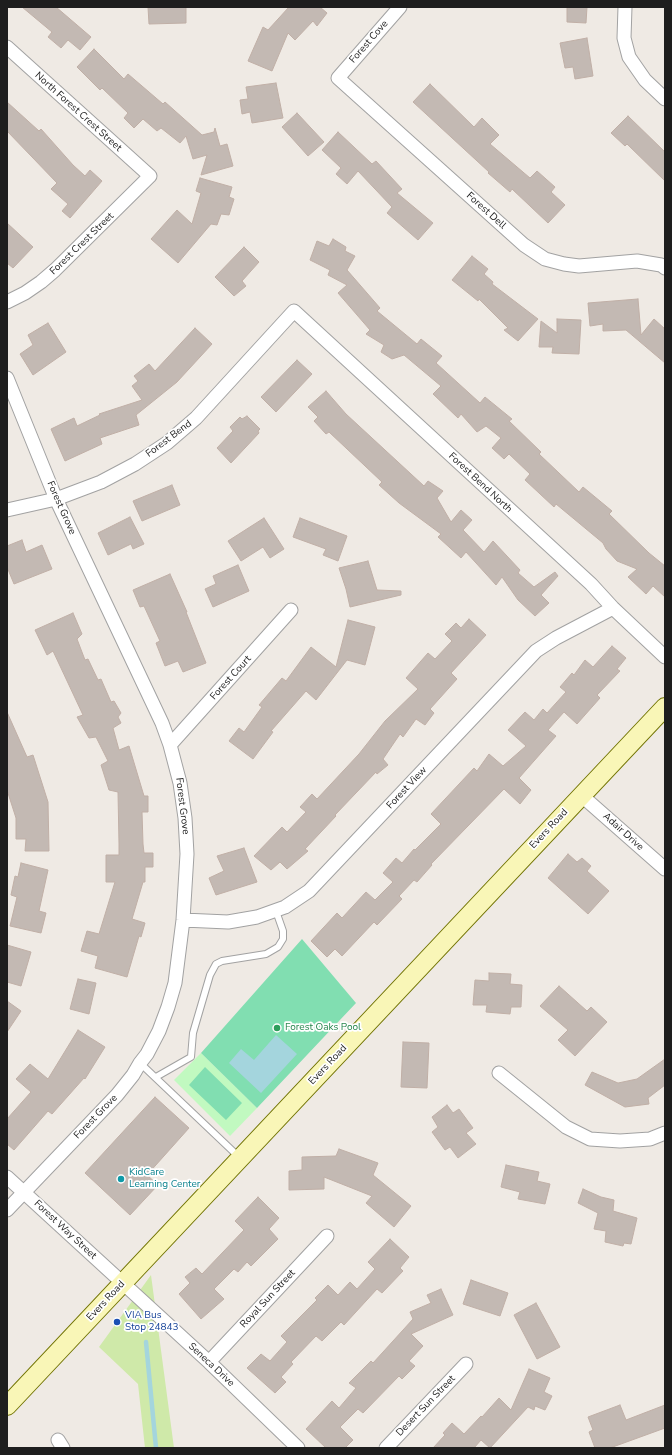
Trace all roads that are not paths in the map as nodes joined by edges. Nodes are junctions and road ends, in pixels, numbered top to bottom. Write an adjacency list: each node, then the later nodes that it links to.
1 (400, 7): 4 (street, Forest Cove)
2 (625, 7): 5 (street)
3 (7, 48): 6 (street, North Forest Crest Street)
4 (338, 78): 7 (street, Forest Dell)
5 (665, 99)
6 (150, 176): 8 (street, Forest Crest Street)
7 (665, 268)
8 (7, 302)
9 (294, 311): 11 (street, Forest Bend); 13 (street, Forest Bend North)
10 (7, 378): 11 (street, Forest Grove)
11 (56, 499): 12 (street, Forest Bend); 17 (street, Forest Grove)
12 (7, 510)
13 (613, 608): 15 (street, Forest Bend North); 20 (street, Forest View)
14 (291, 610): 17 (street, Forest Court)
15 (665, 657)
16 (665, 707): 18 (main road, Evers Road)
17 (170, 746): 21 (street, Forest Grove)
18 (581, 795): 19 (street, Adair Drive); 26 (main road, Evers Road)
19 (665, 869)
20 (276, 911): 21 (street, Forest View); 24 (lane)
21 (183, 920): 22 (street, Forest Grove)
22 (140, 1063): 24 (lane); 28 (street, Forest Grove)
23 (499, 1073): 25 (street)
24 (156, 1078): 26 (lane)
25 (665, 1133)
26 (240, 1158): 31 (main road, Evers Road)
27 (7, 1177): 28 (street, Forest Way Street)
28 (24, 1192): 29 (street, Forest Grove); 31 (street, Forest Way Street)
29 (7, 1210)
30 (327, 1236): 32 (street, Royal Sun Street)
31 (123, 1284): 32 (street, Seneca Drive); 34 (main road, Evers Road)
32 (209, 1362): 35 (street, Seneca Drive)
33 (466, 1364): 36 (street, Desert Sun Street)
34 (7, 1406)
35 (298, 1448)
36 (386, 1448)

